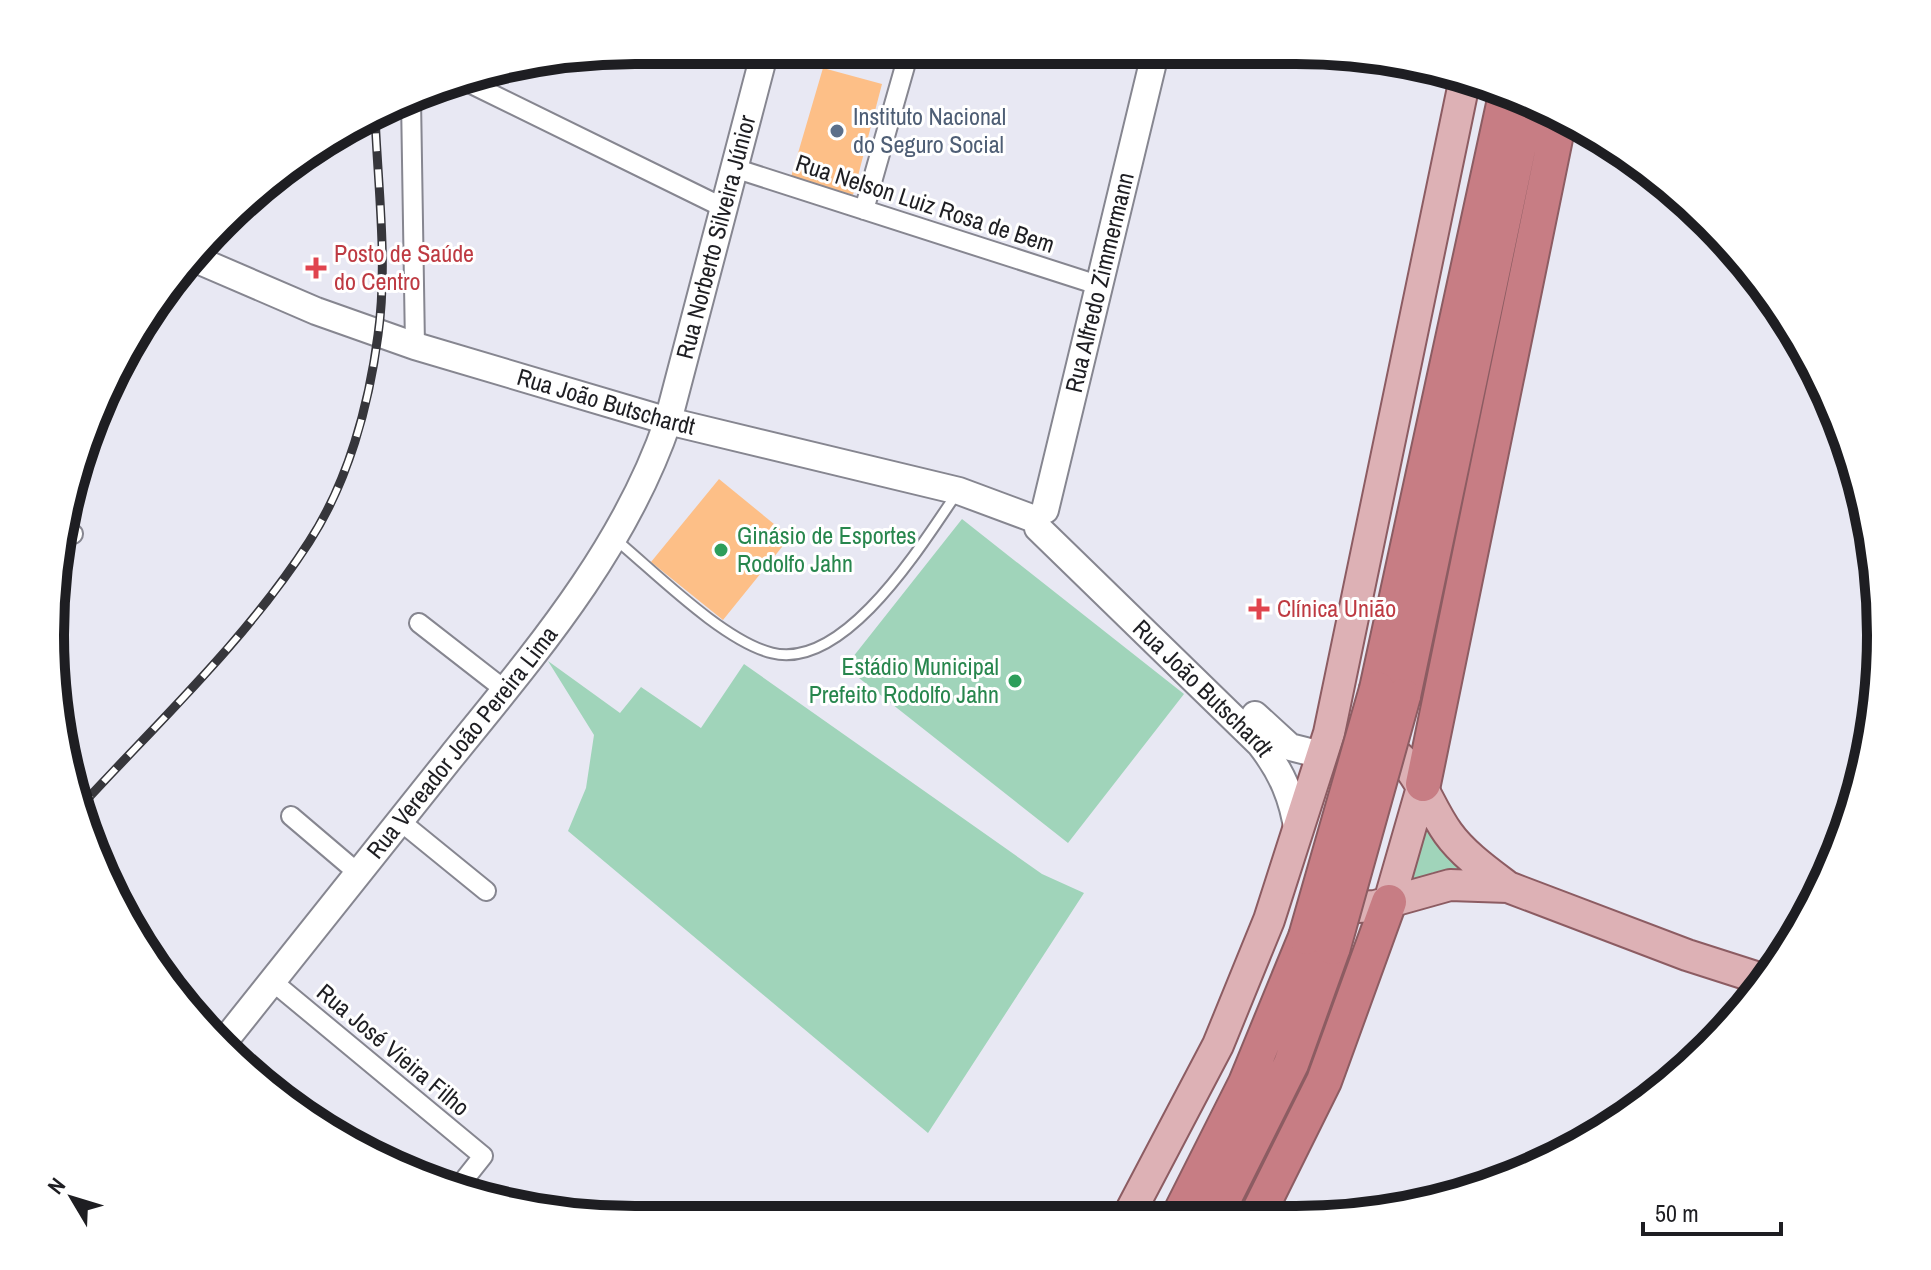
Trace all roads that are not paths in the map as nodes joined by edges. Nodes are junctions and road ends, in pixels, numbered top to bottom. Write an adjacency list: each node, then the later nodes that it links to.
1 (762, 64): 10 (main road, Rua Norberto Silveira Júnior)
2 (906, 64): 12 (street)
3 (1153, 64): 14 (main road, Rua Alfredo Zimmermann)
4 (476, 86): 11 (street)
5 (1463, 89): 23 (main road)
6 (1504, 103): 22 (highway)
7 (411, 109): 15 (street)
8 (1526, 112): 22 (highway)
9 (1557, 127): 26 (highway)
10 (734, 168): 11 (main road, Rua Norberto Silveira Júnior); 12 (street, Rua Nelson Luiz Rosa de Bem)
11 (724, 208): 16 (main road, Rua Norberto Silveira Júnior)
12 (864, 210): 14 (street, Rua Nelson Luiz Rosa de Bem)
13 (203, 262): 15 (main road, Rua João Butschardt)
14 (1101, 286): 18 (main road, Rua Alfredo Zimmermann)
15 (415, 346): 16 (main road, Rua João Butschardt)
16 (668, 421): 17 (main road, Rua João Butschardt); 19 (main road, Rua Vereador João Pereira Lima)
17 (959, 491): 18 (main road, Rua João Butschardt); 19 (lane)
18 (1040, 517): 24 (main road, Rua João Butschardt); 29 (main road, Rua João Butschardt)
19 (615, 539): 21 (main road, Rua Vereador João Pereira Lima)
20 (419, 623): 21 (street)
21 (505, 690): 28 (main road, Rua Vereador João Pereira Lima)
22 (1390, 692): 36 (highway, bridge)
23 (1335, 711): 24 (main road); 25 (main road)
24 (1290, 747): 25 (main road, Rua João Butschardt)
25 (1322, 755): 26 (main road); 29 (main road)
26 (1425, 773): 32 (main road); 34 (main road)
27 (291, 816): 30 (street)
28 (400, 821): 30 (main road, Rua Vereador João Pereira Lima); 33 (street)
29 (1298, 835): 34 (main road); 41 (main road)
30 (358, 873): 38 (main road, Rua Vereador João Pereira Lima)
31 (1440, 887): 32 (main road); 34 (main road); 35 (main road)
32 (1508, 887): 37 (main road)
33 (486, 891)
34 (1389, 902): 35 (highway)
35 (1379, 934): 44 (highway)
36 (1319, 942): 42 (highway); 43 (highway)
37 (1754, 976)
38 (272, 981): 39 (main road, Rua Vereador João Pereira Lima); 40 (street, Rua José Vieira Filho)
39 (228, 1036)
40 (464, 1180)
41 (1133, 1206)
42 (1184, 1206)
43 (1220, 1206)
44 (1262, 1206)

